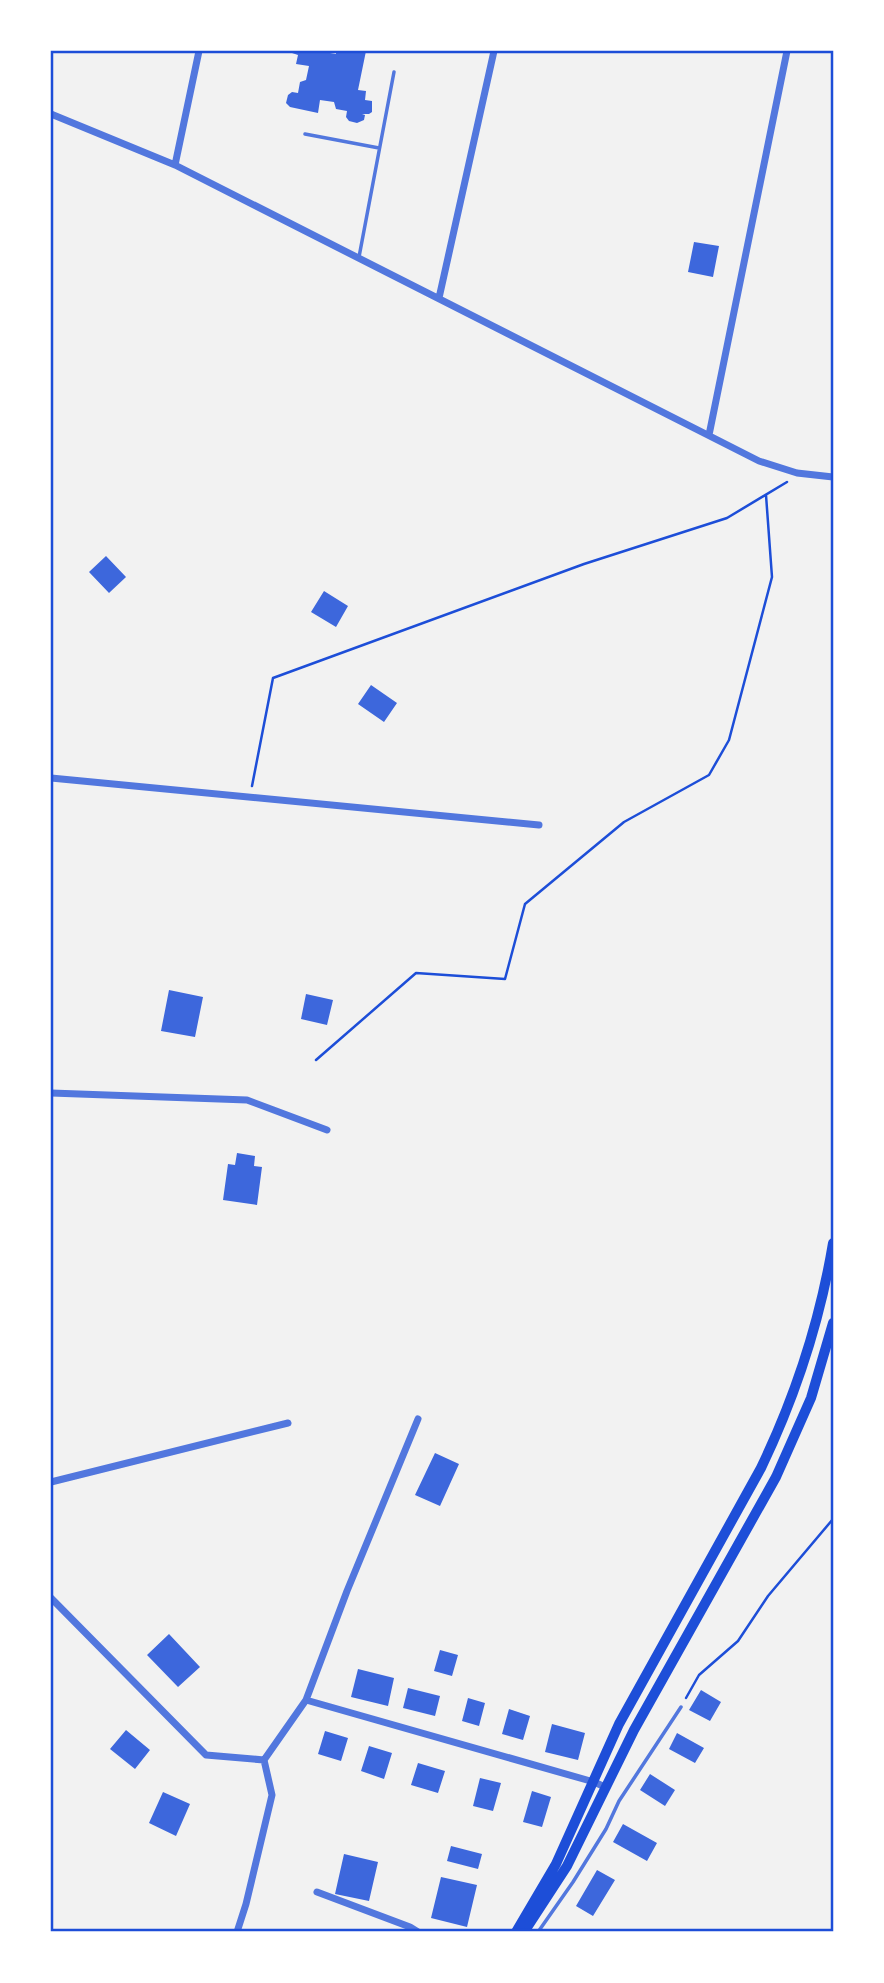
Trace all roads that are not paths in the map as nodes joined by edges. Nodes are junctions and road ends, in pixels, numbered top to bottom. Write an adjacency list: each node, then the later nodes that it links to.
1 (200, 51): 8 (street)
2 (494, 51): 10 (street)
3 (787, 51): 11 (street)
4 (394, 72): 7 (lane)
5 (51, 114): 8 (street)
6 (305, 134): 7 (lane)
7 (380, 149): 9 (lane)
8 (176, 165): 9 (street)
9 (359, 257): 10 (street)
10 (439, 298): 11 (street)
11 (709, 435): 12 (street)
12 (833, 477)
13 (51, 778): 14 (street)
14 (539, 825)
15 (51, 1093): 16 (street)
16 (327, 1130)
17 (833, 1243): 26 (main road)
18 (833, 1323): 27 (main road)
19 (418, 1419): 23 (street)
20 (288, 1423): 21 (street)
21 (51, 1482)
22 (51, 1598): 25 (street)
23 (306, 1700): 25 (street); 26 (street)
24 (681, 1707): 33 (lane)
25 (264, 1760): 29 (street)
26 (594, 1782): 27 (street); 31 (main road)
27 (605, 1787): 32 (main road)
28 (317, 1892): 30 (street)
29 (237, 1932)
30 (418, 1932)
31 (516, 1932)
32 (523, 1932)
33 (538, 1932)

